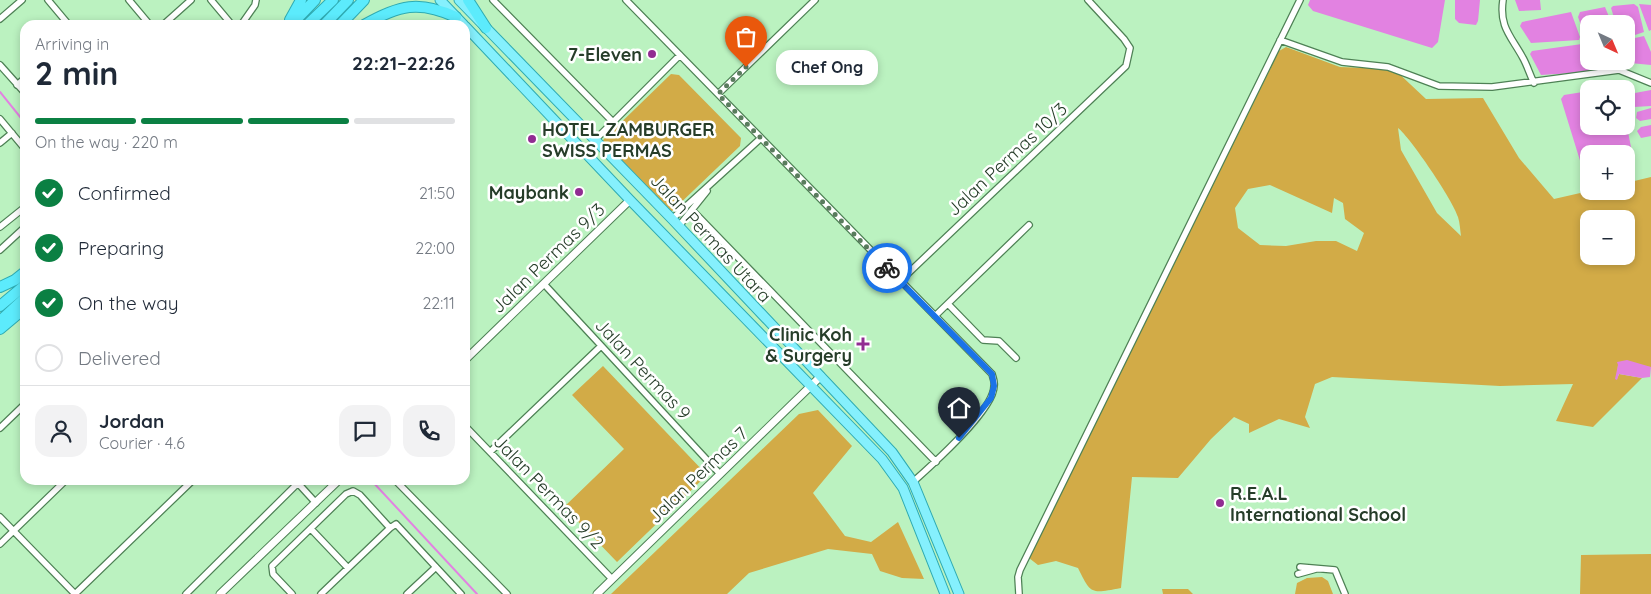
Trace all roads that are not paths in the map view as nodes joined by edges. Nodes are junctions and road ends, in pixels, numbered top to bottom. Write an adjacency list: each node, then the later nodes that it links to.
1 (22, 0): 22 (street)
2 (48, 0): 23 (street)
3 (129, 0): 24 (street)
4 (191, 0): 25 (street)
5 (211, 0): 26 (street)
6 (256, 0): 27 (street)
7 (301, 0): 28 (highway)
8 (315, 0): 29 (highway)
9 (333, 0): 30 (highway)
10 (348, 0): 31 (highway)
11 (364, 0): 32 (highway)
12 (440, 0): 21 (main road, Jalan Permas Utara)
13 (459, 0): 35 (main road, Jalan Permas Utara)
14 (468, 0): 35 (highway)
15 (493, 0): 47 (street)
16 (626, 0): 38 (street)
17 (815, 0): 45 (street)
18 (1088, 0): 63 (street, Jalan Permas 10/3)
19 (1300, 0): 37 (street)
20 (1503, 0): 41 (street)
21 (456, 17): 33 (highway); 34 (main road, Jalan Permas Utara)
22 (0, 19)
23 (65, 20)
24 (146, 20)
25 (169, 20)
26 (228, 20)
27 (244, 20)
28 (291, 20)
29 (294, 20)
30 (312, 20)
31 (329, 20)
32 (345, 20)
33 (375, 20)
34 (459, 20)
35 (486, 28): 50 (main road, Jalan Permas Utara)
36 (470, 32): 54 (main road, Jalan Permas Utara)
37 (1280, 40): 41 (street); 117 (street)
38 (680, 55): 45 (street); 47 (street)
39 (0, 65): 43 (street)
40 (20, 82): 43 (street)
41 (1534, 83): 42 (street)
42 (1651, 84)
43 (17, 85): 44 (street)
44 (20, 88)
45 (718, 94): 49 (street)
46 (0, 119): 48 (street)
47 (612, 121): 50 (street)
48 (12, 133): 51 (street); 52 (street)
49 (761, 138): 53 (street); 63 (street)
50 (595, 140): 57 (main road, Jalan Permas Utara)
51 (0, 143)
52 (20, 143)
53 (708, 189): 56 (street); 57 (street)
54 (630, 200): 64 (street, Jalan Permas 9/3); 72 (main road, Jalan Permas Utara)
55 (20, 210): 59 (street)
56 (692, 210): 57 (street); 85 (street)
57 (675, 223): 67 (main road, Jalan Permas Utara)
58 (1029, 225): 69 (street)
59 (0, 227)
60 (20, 232): 61 (street)
61 (0, 250)
62 (20, 276): 65 (highway)
63 (900, 281): 73 (street)
64 (544, 284): 76 (street, Jalan Permas 9); 77 (street, Jalan Permas 9/3)
65 (0, 287)
66 (20, 290): 70 (highway)
67 (747, 301): 72 (main road); 79 (main road, Jalan Permas Utara)
68 (20, 303): 74 (highway)
69 (948, 304): 73 (street); 78 (street)
70 (0, 306)
71 (20, 312): 75 (highway)
72 (738, 312): 80 (main road, Jalan Permas Utara)
73 (935, 316): 85 (street)
74 (0, 321)
75 (0, 329)
76 (602, 346): 84 (street); 86 (street, Jalan Permas 9)
77 (470, 355)
78 (1016, 358)
79 (821, 376): 80 (street, Jalan Permas 7); 87 (main road, Jalan Permas Utara)
80 (811, 386): 86 (street, Jalan Permas 7); 115 (main road, Jalan Permas Utara)
81 (20, 409): 82 (street)
82 (0, 428)
83 (470, 431): 84 (street, Jalan Permas 9/2)
84 (490, 452): 105 (street, Jalan Permas 9/2)
85 (936, 462): 87 (street)
86 (720, 474): 105 (street, Jalan Permas 7)
87 (913, 482): 116 (main road, Jalan Permas Utara)
88 (61, 485): 98 (street)
89 (188, 485): 106 (street)
90 (293, 485): 107 (street)
91 (300, 485): 94 (street)
92 (334, 485): 94 (street)
93 (400, 485): 113 (street)
94 (316, 503): 108 (street)
95 (0, 517): 98 (street)
96 (390, 528): 97 (street); 100 (street); 102 (street)
97 (311, 529): 102 (street); 109 (street)
98 (14, 530): 99 (street); 106 (street)
99 (0, 544)
100 (436, 567): 111 (street); 112 (street)
101 (1300, 567): 103 (street)
102 (348, 568): 110 (street)
103 (1316, 569): 104 (street); 118 (street)
104 (1298, 574)
105 (612, 579): 114 (street, Jalan Permas 7)
106 (75, 594)
107 (186, 594)
108 (220, 594)
109 (292, 594)
110 (321, 594)
111 (407, 594)
112 (461, 594)
113 (507, 594)
114 (597, 594)
115 (946, 594)
116 (959, 594)
117 (1019, 594)
118 (1345, 594)

